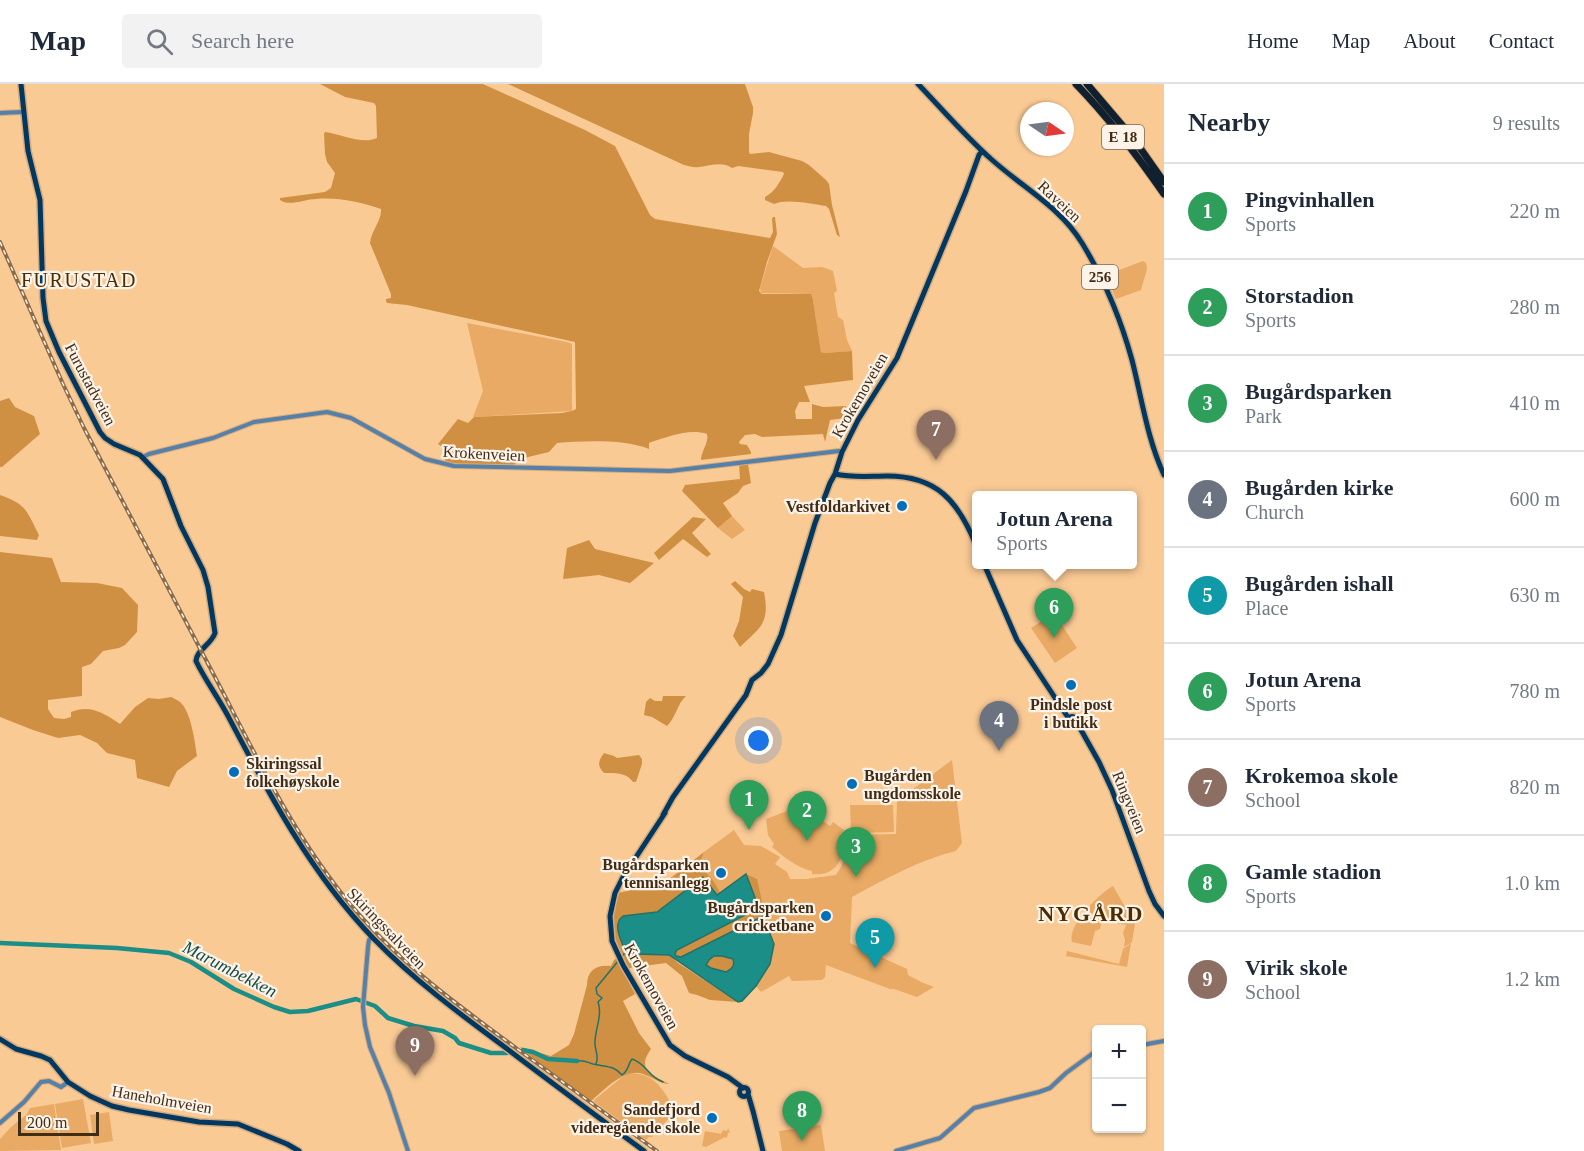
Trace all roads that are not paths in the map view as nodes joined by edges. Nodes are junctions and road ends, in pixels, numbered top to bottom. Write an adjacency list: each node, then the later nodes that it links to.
1 (21, 84): 5 (main road, Furustadveien)
2 (918, 84): 7 (main road, Raveien / 256)
3 (1076, 84): 9 (highway, E 18)
4 (1087, 84): 8 (highway, E 18)
5 (23, 112): 6 (street); 11 (main road, Furustadveien)
6 (0, 113)
7 (982, 151): 10 (main road, Krokemoveien); 13 (main road, Raveien / 256)
8 (1164, 182)
9 (1164, 194)
10 (842, 452): 11 (street, Krokenveien); 12 (main road, Krokemoveien)
11 (143, 457): 16 (main road, Furustadveien)
12 (836, 474): 14 (main road); 28 (main road, Krokemoveien)
13 (1164, 475)
14 (972, 536)
15 (986, 569): 17 (main road, Ringveien)
16 (200, 652): 18 (main road, Skiringssalveien)
17 (1164, 916)
18 (372, 937): 26 (street); 27 (main road, Skiringssalveien)
19 (0, 1039): 23 (main road, Haneholmveien)
20 (1164, 1041): 21 (street)
21 (1146, 1043)
22 (1092, 1054): 29 (street)
23 (68, 1082): 24 (street); 25 (main road, Haneholmveien)
24 (0, 1123)
25 (299, 1151)
26 (408, 1151)
27 (645, 1151)
28 (762, 1151)
29 (896, 1151)

